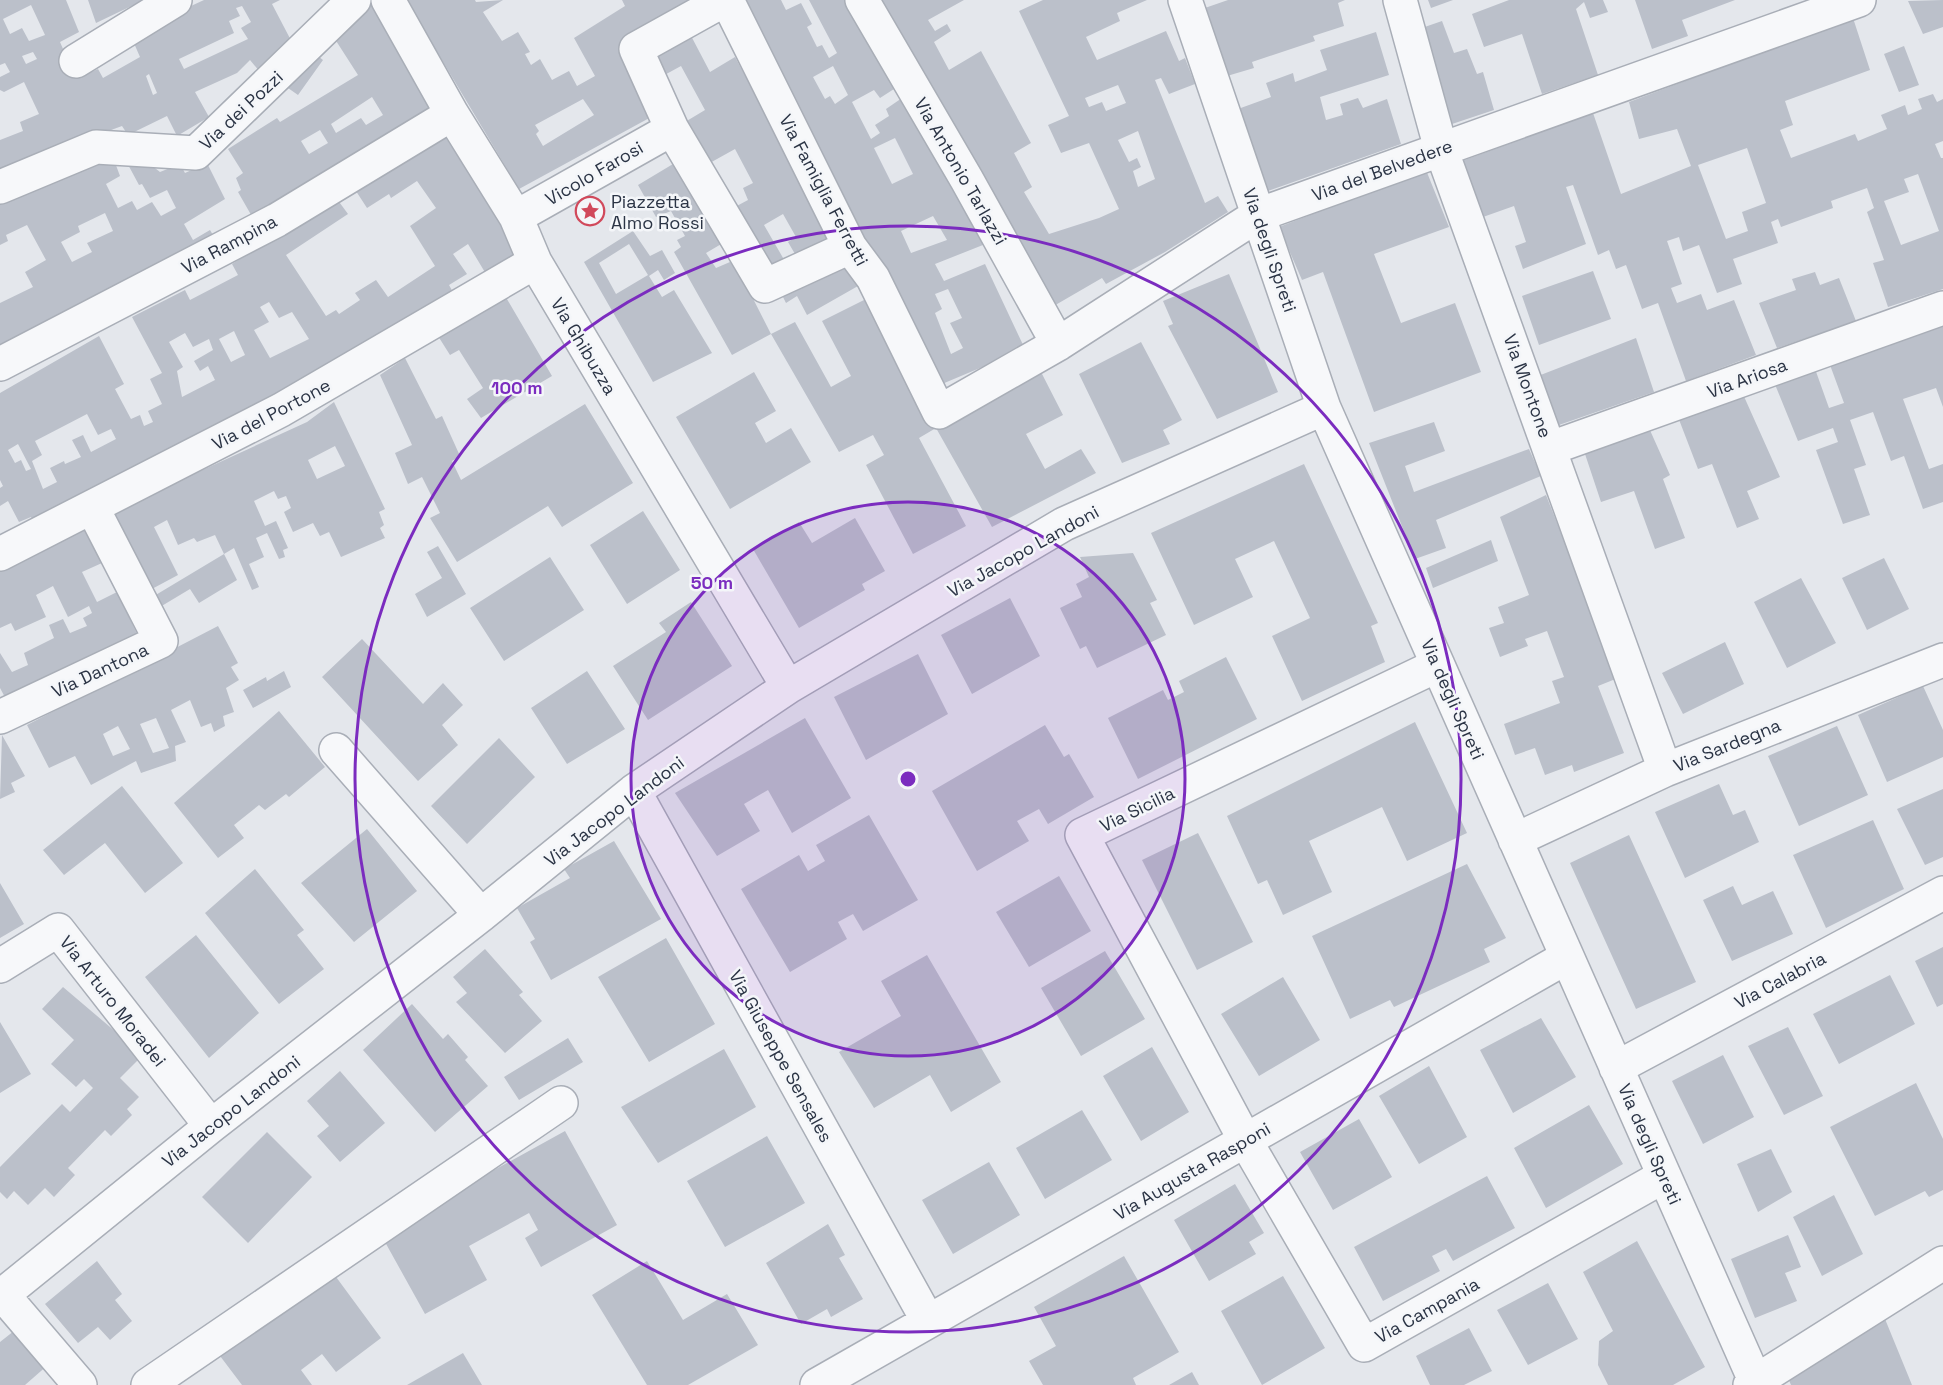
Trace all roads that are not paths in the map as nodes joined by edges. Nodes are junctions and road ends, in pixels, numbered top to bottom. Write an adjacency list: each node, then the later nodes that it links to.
1 (175, 0): 9 (street)
2 (354, 0): 13 (street, Via dei Pozzi)
3 (388, 0): 10 (street, Via Ghibuzza)
4 (725, 0): 11 (street); 16 (street, Via Famiglia Ferretti)
5 (862, 0): 19 (street, Via Antonio Tarlazzi)
6 (1185, 0): 14 (street, Via degli Spreti)
7 (1400, 0): 12 (street, Via Montone)
8 (1858, 0): 12 (street, Via del Belvedere)
9 (76, 61)
10 (452, 114): 15 (street, Via Ghibuzza); 20 (street, Via Rampina)
11 (672, 129): 15 (street, Vicolo Farosi); 16 (street)
12 (1441, 148): 14 (street, Via del Belvedere); 23 (street, Via Montone)
13 (0, 187)
14 (1258, 215): 19 (street, Via del Belvedere); 21 (street, Via degli Spreti)
15 (516, 217): 17 (street, Via Ghibuzza)
16 (850, 247): 22 (street, Via Famiglia Ferretti)
17 (534, 262): 24 (street, Via del Portone); 28 (street, Via Ghibuzza)
18 (1943, 308): 23 (street, Via Ariosa)
19 (1058, 344): 22 (street, Via del Belvedere)
20 (0, 364)
21 (1324, 408): 27 (street, Via degli Spreti); 28 (street, Via Jacopo Landoni)
22 (939, 412)
23 (1551, 448): 31 (street, Via Montone)
24 (92, 507): 25 (street, Via del Portone); 29 (street, Via Dantona)
25 (0, 554)
26 (1943, 660): 31 (street, Via Sardegna)
27 (1438, 665): 33 (street, Via degli Spreti); 41 (street, Via Sicilia)
28 (788, 687): 32 (street, Via Jacopo Landoni)
29 (0, 717)
30 (336, 750): 35 (street)
31 (1665, 770): 33 (street, Via Sardegna)
32 (634, 791): 35 (street, Via Jacopo Landoni); 45 (street, Via Giuseppe Sensales)
33 (1515, 840): 36 (street, Via degli Spreti)
34 (1943, 893): 38 (street, Via Calabria)
35 (481, 915): 40 (street, Via Jacopo Landoni)
36 (1567, 957): 38 (street, Via degli Spreti); 41 (street, Via Augusta Rasponi)
37 (0, 966): 40 (street, Via Arturo Moradei)
38 (1616, 1068): 42 (street, Via degli Spreti)
39 (561, 1103): 48 (street)
40 (211, 1126): 44 (street, Via Jacopo Landoni)
41 (1245, 1140): 42 (street, Via Campania); 45 (street, Via Augusta Rasponi)
42 (1664, 1176): 46 (street, Via degli Spreti)
43 (1943, 1263): 46 (street)
44 (1, 1296): 47 (street)
45 (928, 1322): 49 (street, Via Augusta Rasponi)
46 (1754, 1384)
47 (80, 1385)
48 (148, 1385)
49 (817, 1385)

